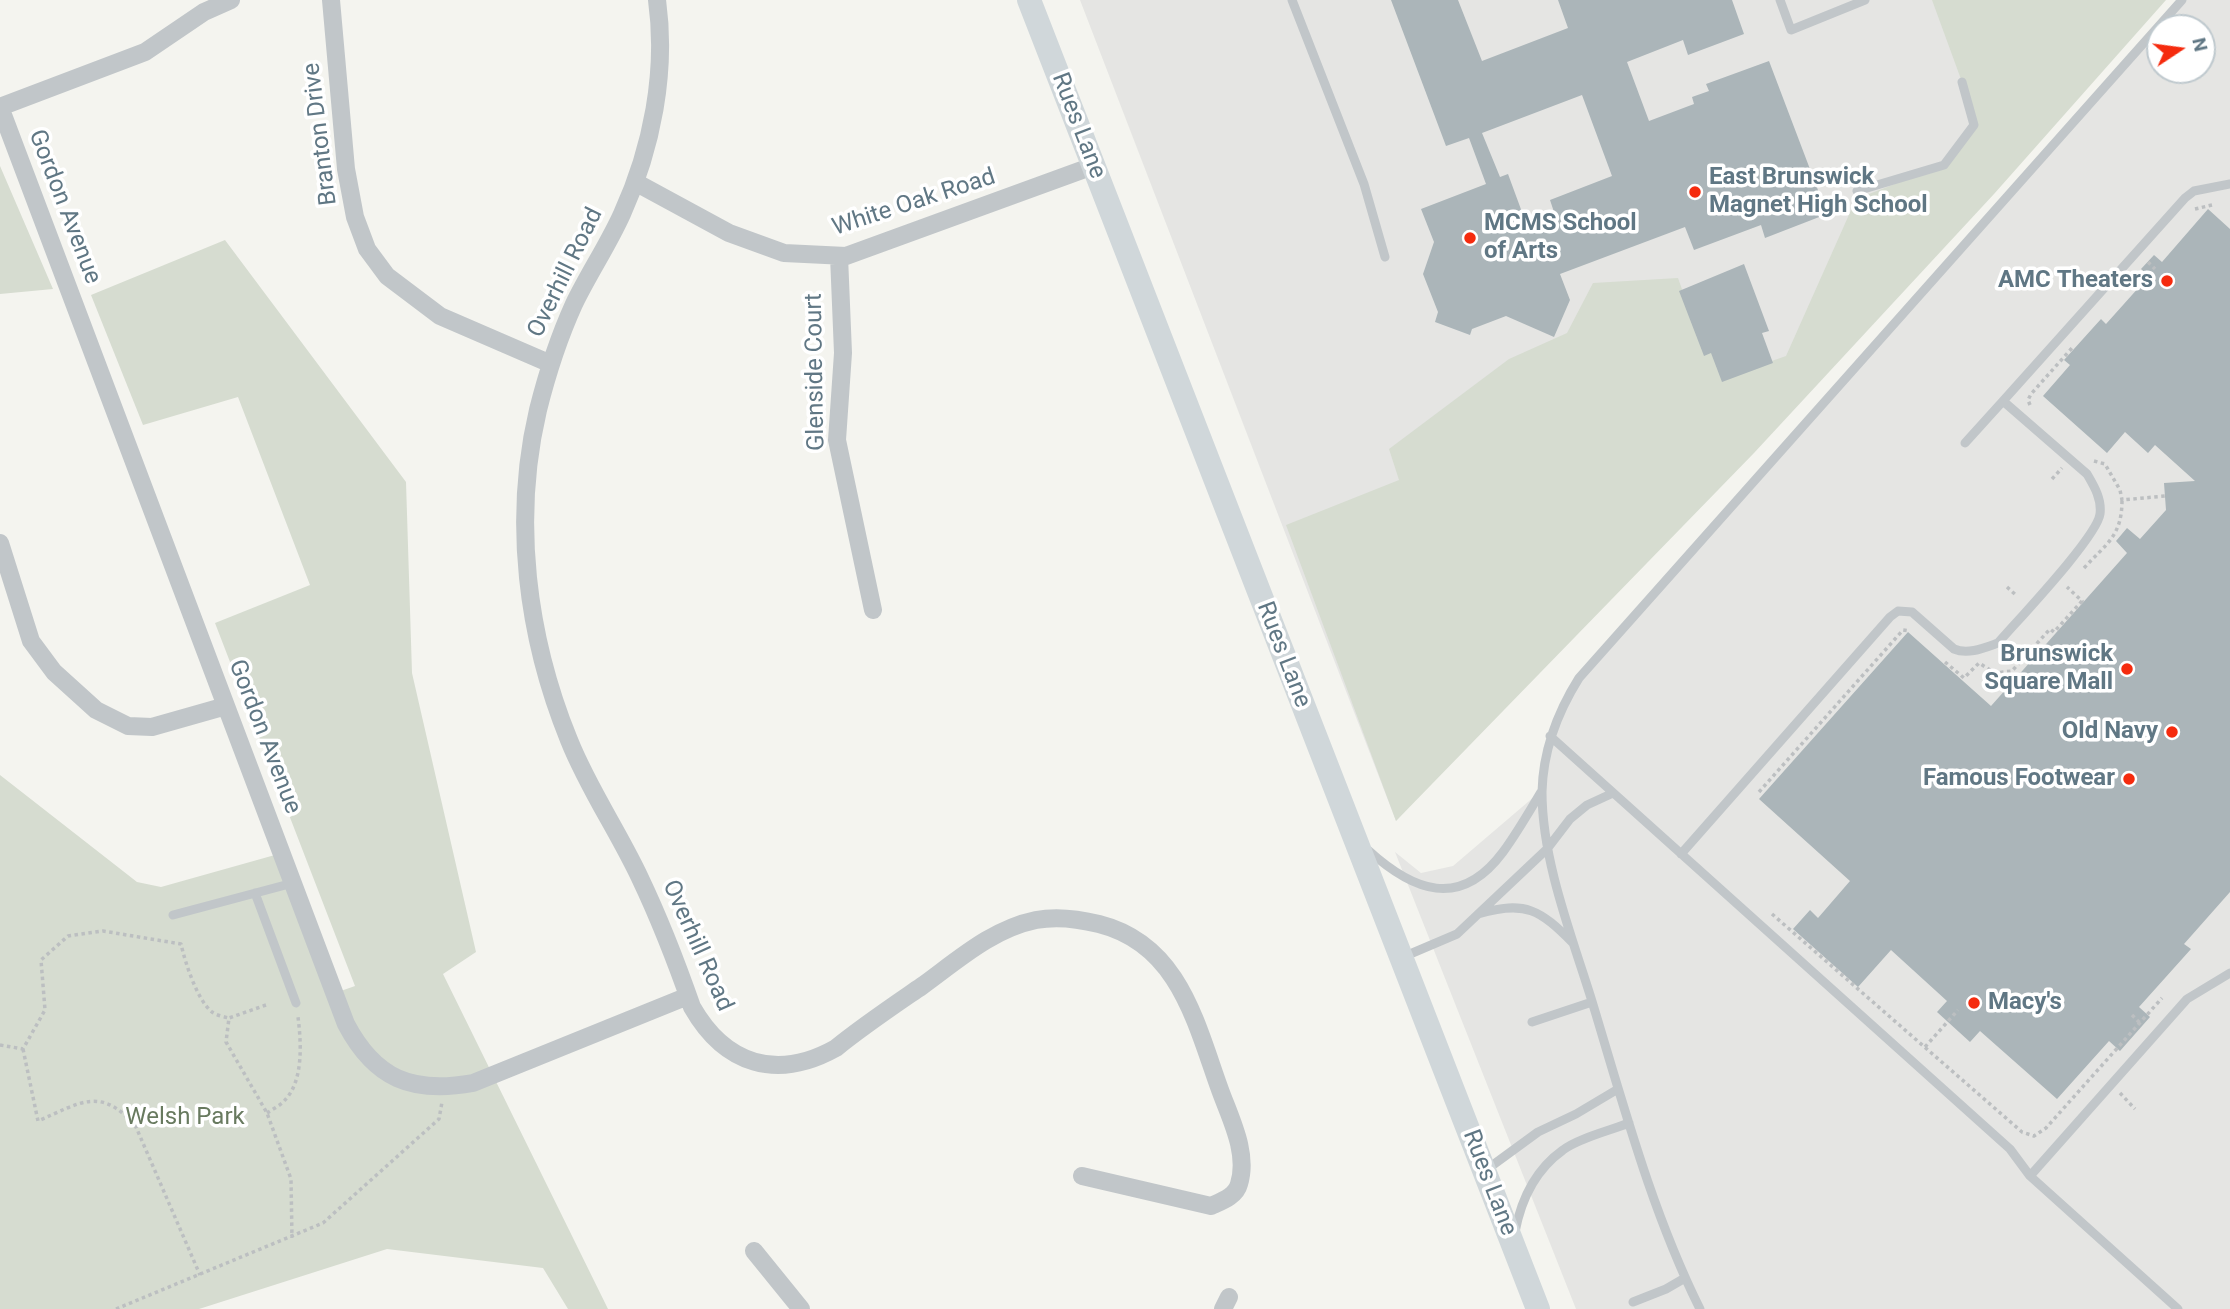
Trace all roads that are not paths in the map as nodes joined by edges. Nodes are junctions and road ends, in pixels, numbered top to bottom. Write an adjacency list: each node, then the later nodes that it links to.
1 (231, 0): 10 (street)
2 (331, 0): 17 (street, Branton Drive)
3 (657, 0): 12 (street, Overhill Road)
4 (1029, 0): 11 (main road, Rues Lane)
5 (1292, 0): 16 (lane)
6 (1780, 0): 7 (lane)
7 (1865, 0)
8 (2182, 0): 23 (lane)
9 (1962, 82): 14 (lane)
10 (0, 107): 22 (street, Gordon Avenue)
11 (1093, 166): 15 (street, White Oak Road); 26 (main road, Rues Lane)
12 (635, 182): 15 (street, White Oak Road); 17 (street, Overhill Road)
13 (2230, 184): 18 (lane)
14 (1857, 191)
15 (839, 256): 21 (street, Glenside Court)
16 (1385, 257)
17 (551, 364): 36 (street, Overhill Road)
18 (2003, 401): 19 (lane); 28 (lane)
19 (1965, 443)
20 (0, 543): 22 (street)
21 (873, 610)
22 (226, 706): 29 (street, Gordon Avenue)
23 (1550, 736): 24 (lane); 25 (lane)
24 (1542, 790): 26 (lane); 27 (lane)
25 (1613, 793): 27 (lane); 28 (lane)
26 (1354, 837): 34 (main road, Rues Lane)
27 (1547, 849): 31 (lane); 33 (lane)
28 (1681, 854): 44 (lane)
29 (293, 883): 30 (lane); 36 (street, Gordon Avenue)
30 (255, 893): 32 (lane); 38 (lane)
31 (1477, 914): 33 (lane); 34 (lane)
32 (173, 915)
33 (1575, 945): 37 (lane)
34 (1401, 958): 42 (main road, Rues Lane)
35 (2230, 973): 44 (lane)
36 (688, 996): 43 (street, Overhill Road)
37 (1592, 1002): 39 (lane); 40 (lane)
38 (296, 1003)
39 (1532, 1022)
40 (1618, 1089): 41 (lane); 42 (lane)
41 (1629, 1123): 45 (lane); 47 (lane)
42 (1484, 1172): 45 (main road, Rues Lane)
43 (1082, 1176)
44 (2031, 1176): 52 (lane)
45 (1513, 1244): 50 (main road, Rues Lane)
46 (754, 1251): 49 (street)
47 (1685, 1278): 48 (lane); 51 (lane)
48 (1633, 1302)
49 (801, 1309)
50 (1538, 1309)
51 (1700, 1309)
52 (2178, 1309)

